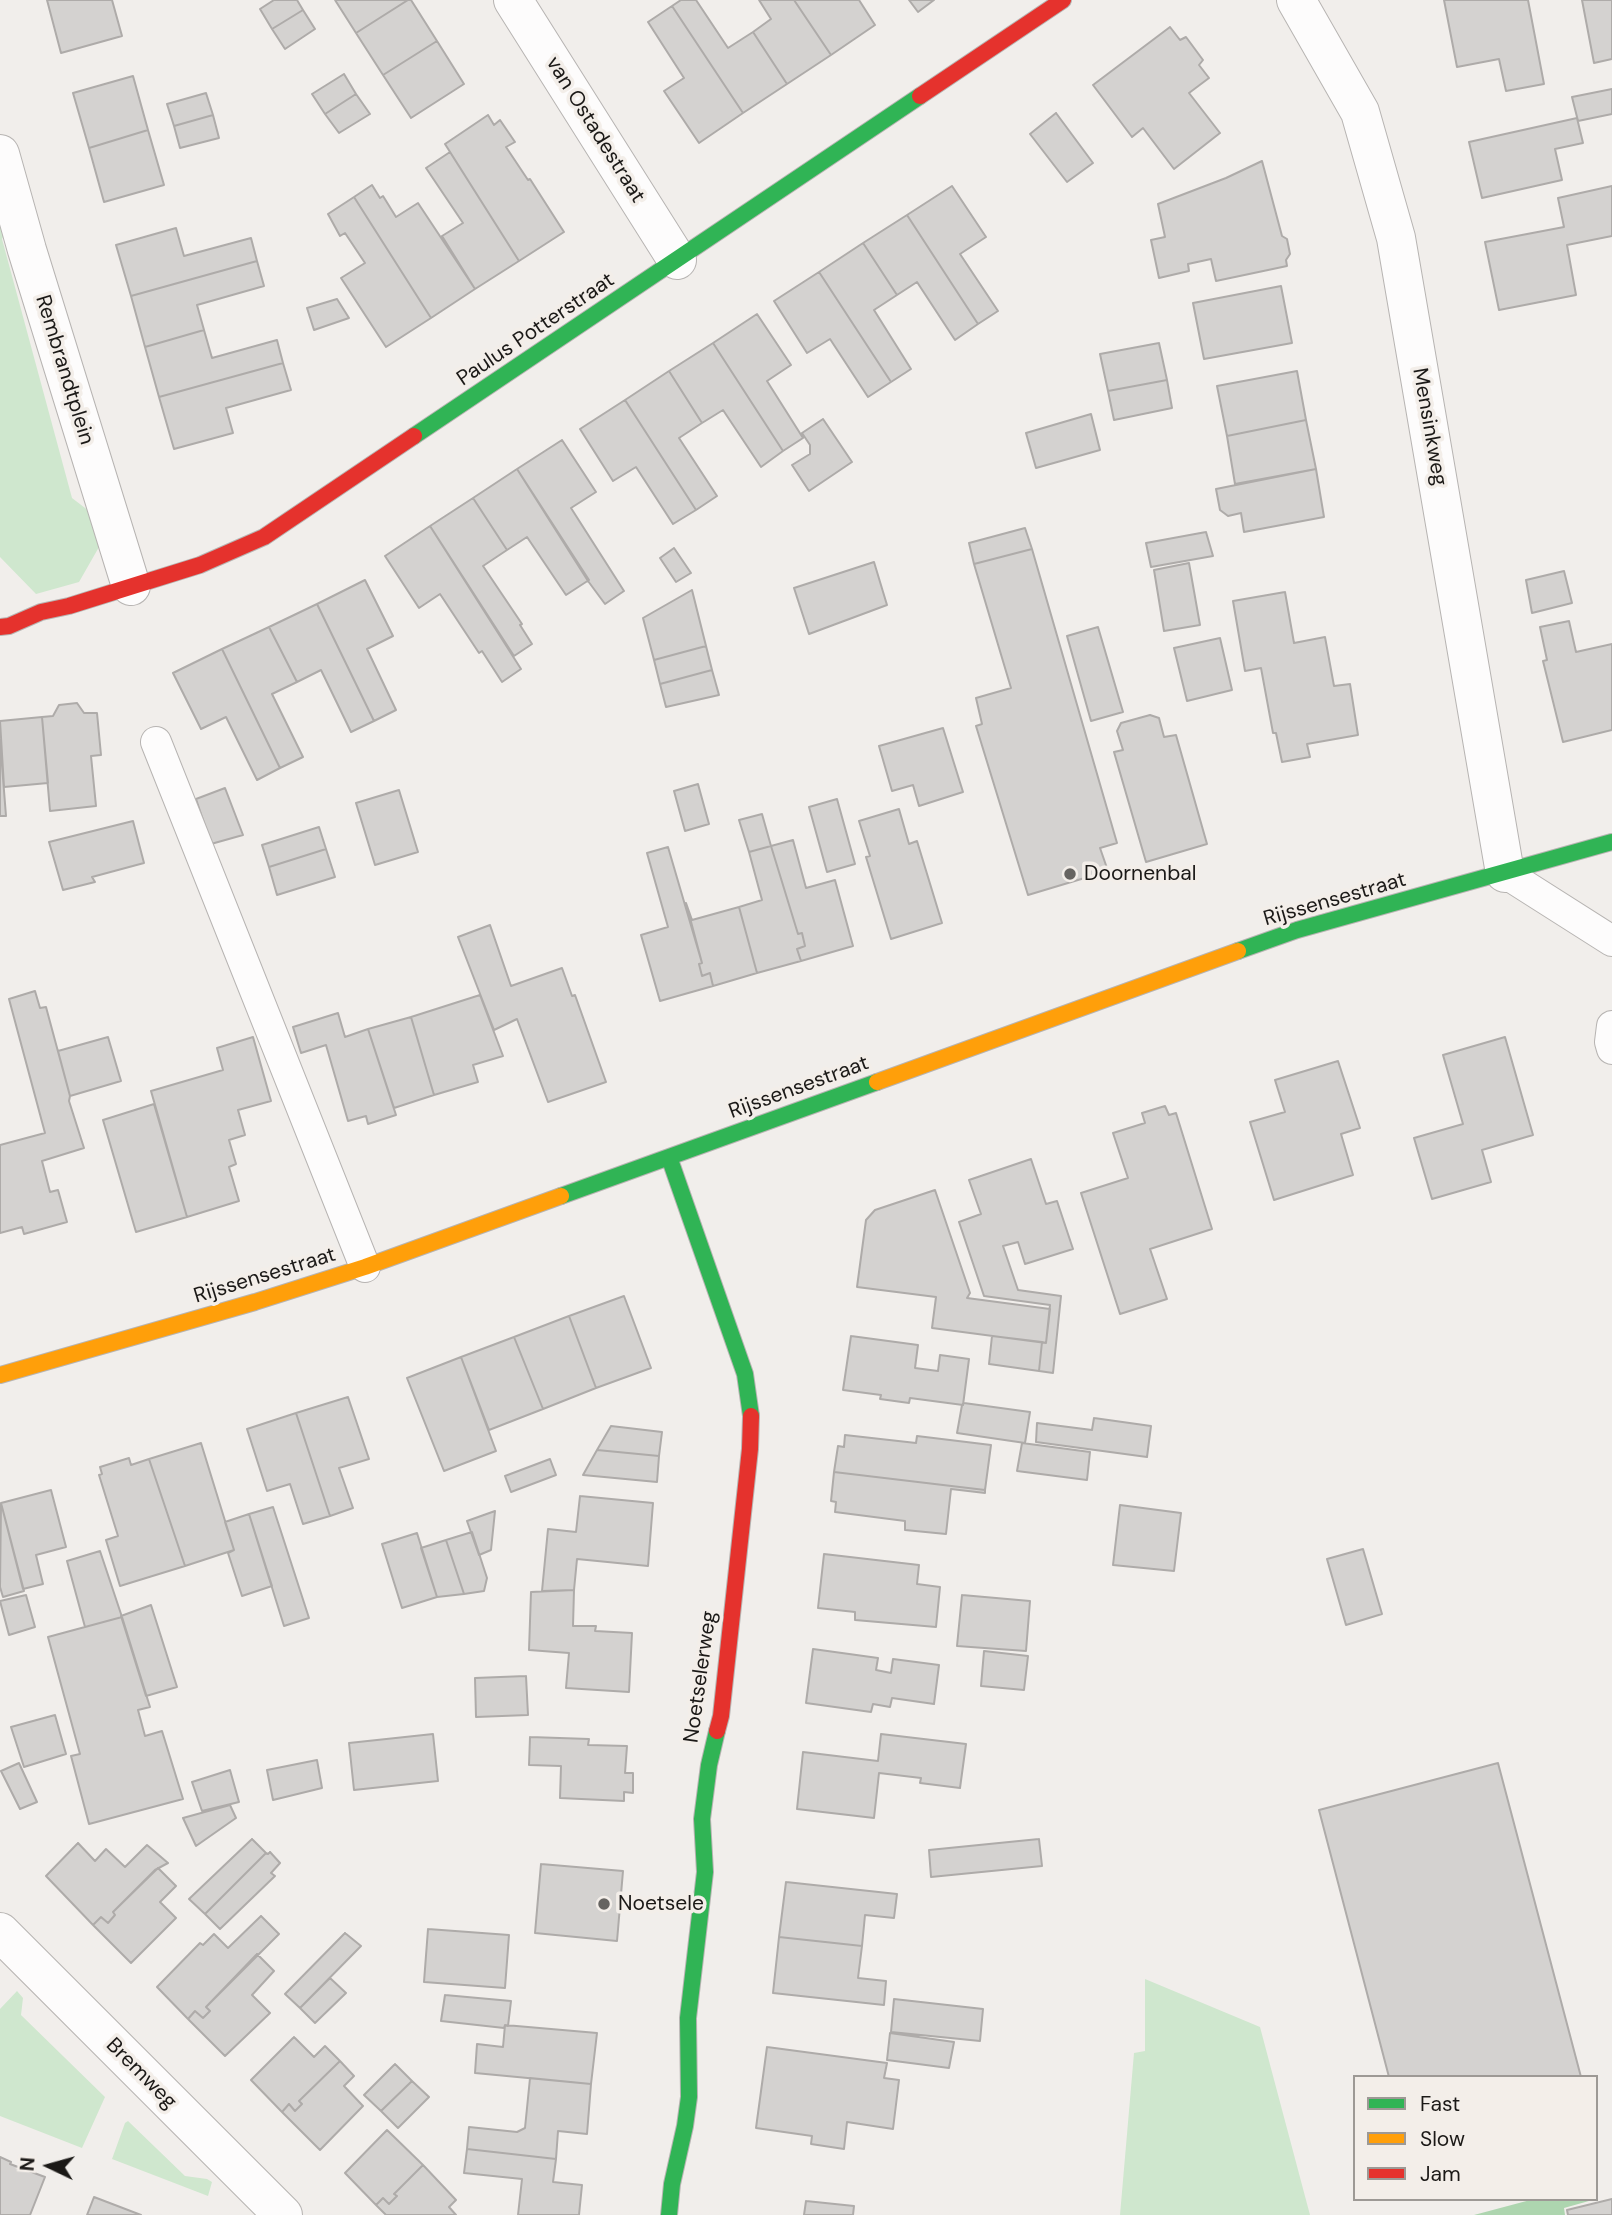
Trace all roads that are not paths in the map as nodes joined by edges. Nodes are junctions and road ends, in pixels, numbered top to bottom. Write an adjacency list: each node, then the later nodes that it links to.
1 (513, 0): 5 (street, van Ostadestraat)
2 (1063, 0): 5 (street, Paulus Potterstraat)
3 (1296, 0): 10 (street, Mensinkweg)
4 (0, 153): 6 (street, Rembrandtplein)
5 (677, 260): 6 (street, Paulus Potterstraat)
6 (131, 586): 7 (street, Paulus Potterstraat)
7 (0, 627)
8 (156, 742): 15 (lane)
9 (1612, 842): 10 (street, Rijssensestraat)
10 (1505, 873): 11 (lane); 14 (street, Rijssensestraat)
11 (1612, 941)
12 (1612, 1026): 13 (lane)
13 (1612, 1049)
14 (669, 1157): 15 (street, Rijssensestraat); 19 (street, Noetselerweg)
15 (365, 1267): 16 (street, Rijssensestraat)
16 (0, 1375)
17 (0, 1932): 18 (street, Bremweg)
18 (283, 2215)
19 (669, 2215)

